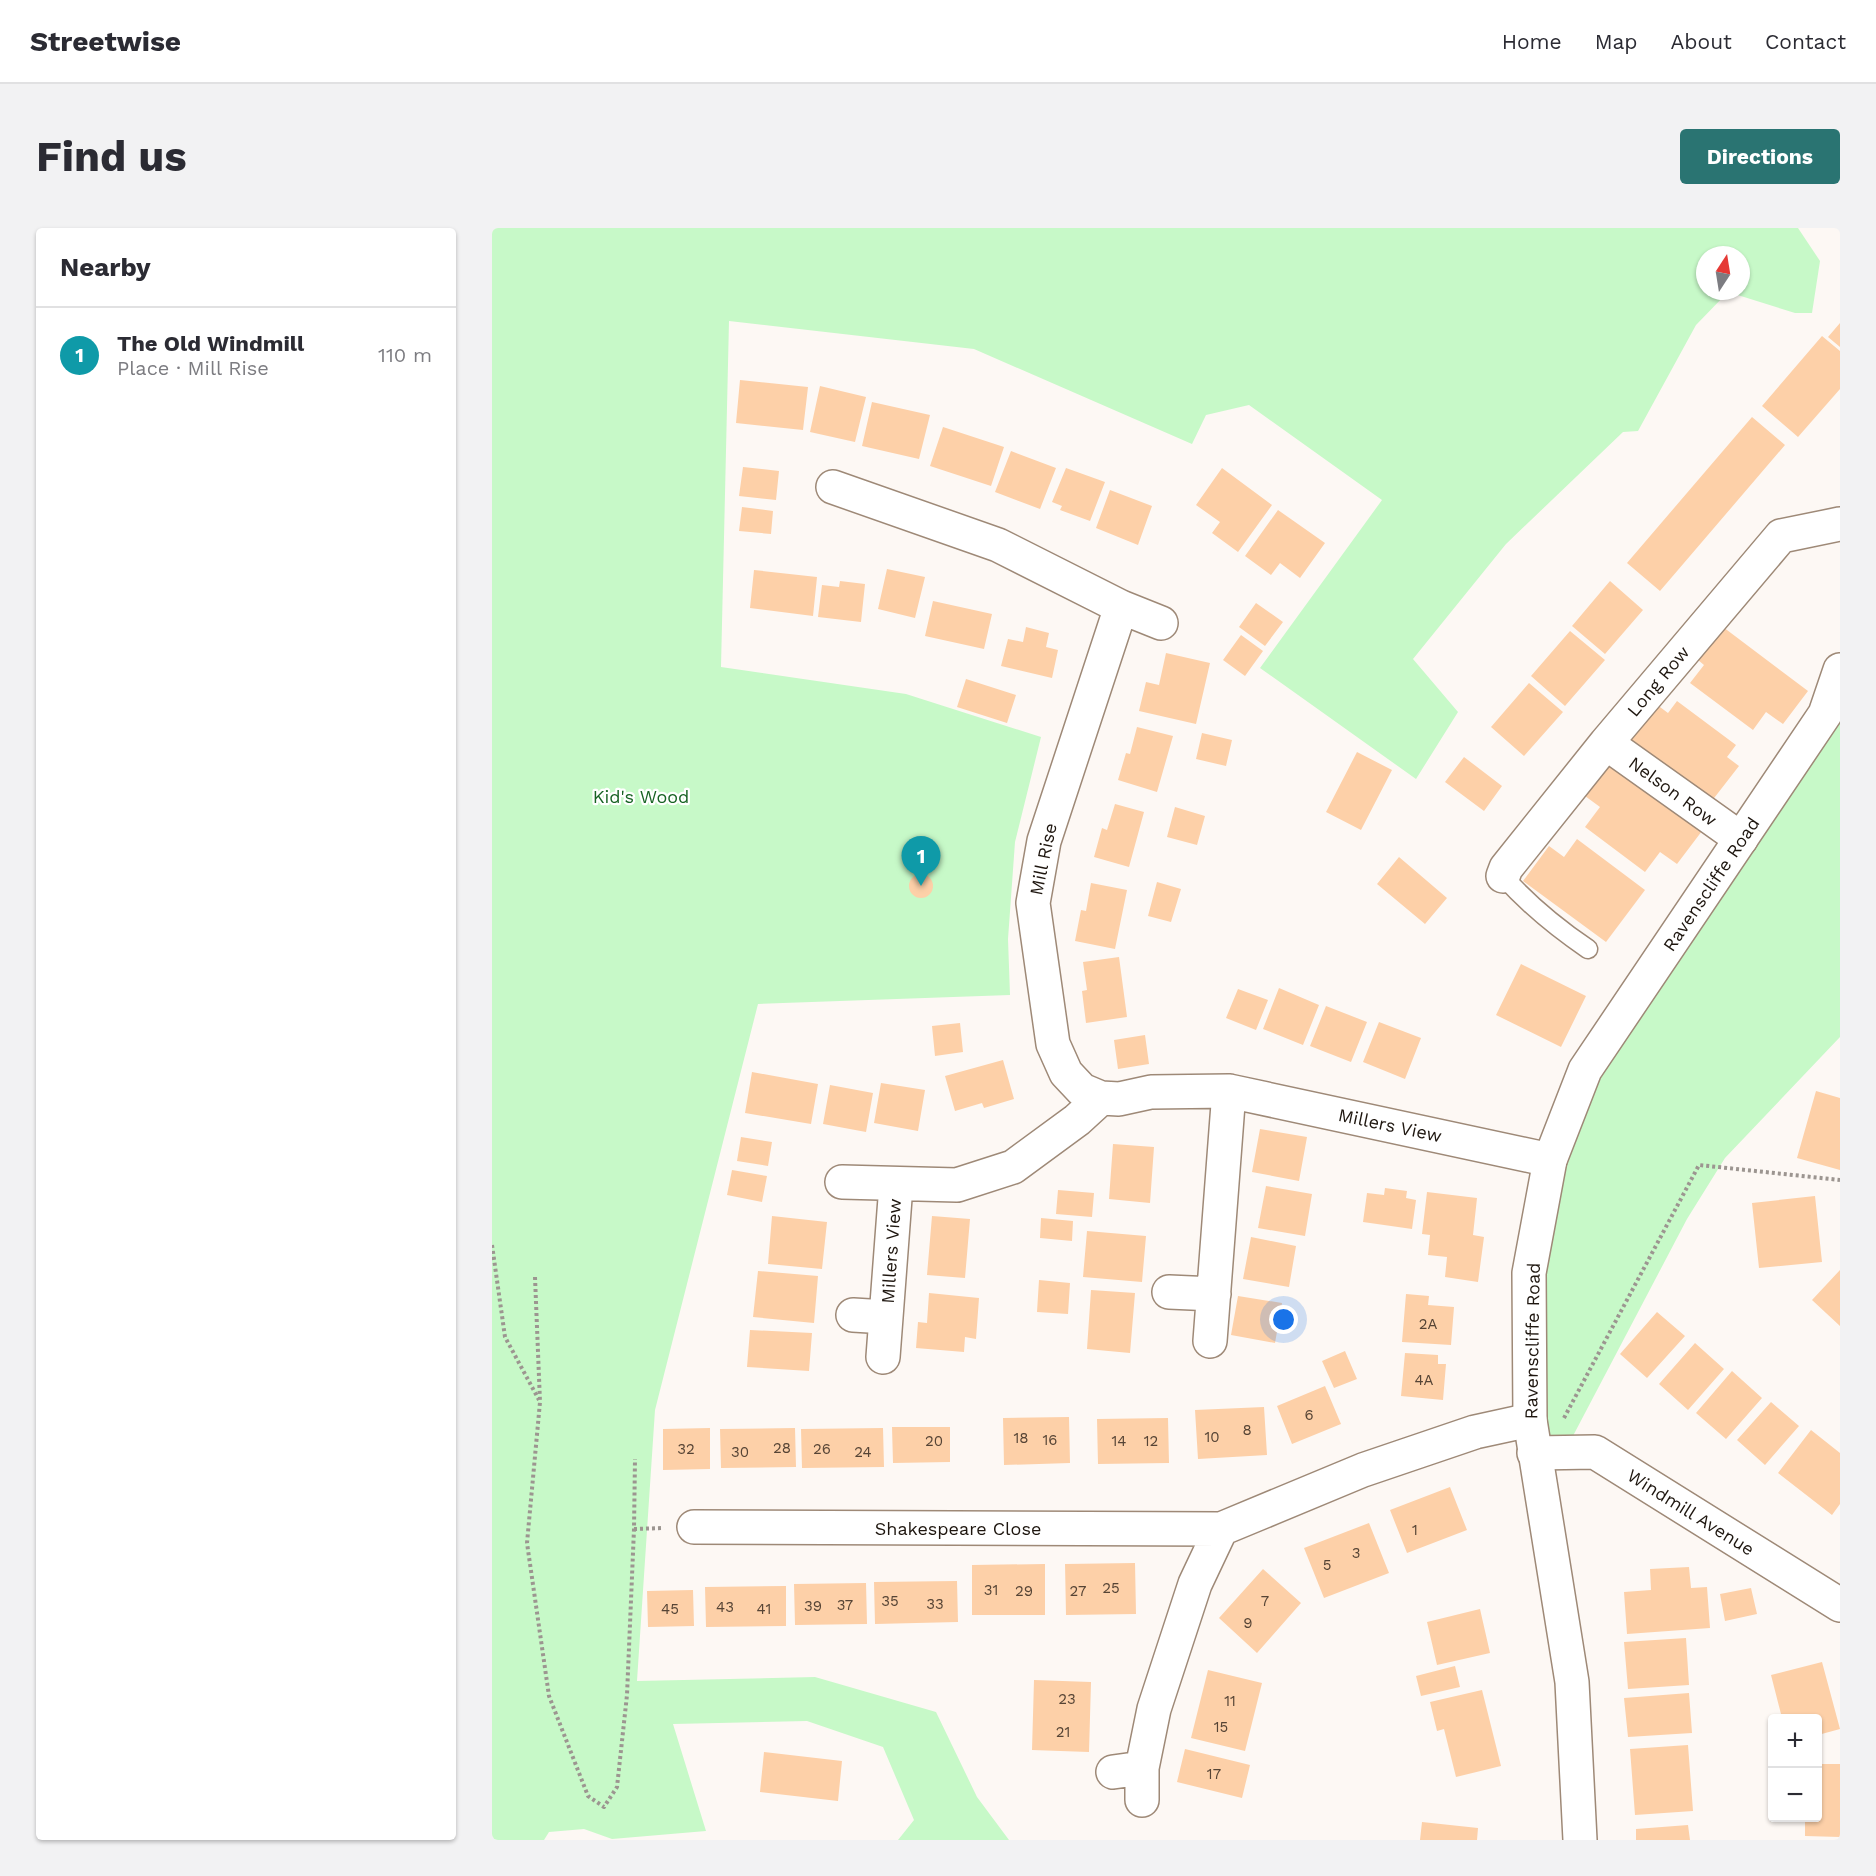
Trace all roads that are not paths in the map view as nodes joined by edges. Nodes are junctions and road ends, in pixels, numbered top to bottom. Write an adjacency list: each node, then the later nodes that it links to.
1 (834, 487): 3 (street)
2 (1840, 524): 6 (street, Long Row)
3 (1120, 606): 4 (street); 11 (street, Mill Rise)
4 (1161, 623)
5 (1840, 670): 7 (street, Ravenscliffe Road)
6 (1606, 743): 7 (street, Nelson Row); 8 (street, Long Row)
7 (1741, 839): 12 (street, Ravenscliffe Road)
8 (1503, 876): 9 (lane)
9 (1588, 949)
10 (1229, 1091): 11 (street, Millers View); 12 (street, Millers View); 16 (street)
11 (1101, 1098): 14 (street, Millers View)
12 (1550, 1160): 21 (street, Ravenscliffe Road)
13 (842, 1182): 14 (street, Millers View)
14 (896, 1185): 18 (street, Millers View)
15 (1169, 1292): 16 (street)
16 (1214, 1294): 19 (street)
17 (853, 1315): 18 (street, Millers View)
18 (886, 1317): 20 (street, Millers View)
19 (1210, 1341)
20 (883, 1357)
21 (1530, 1420): 22 (street, Ravenscliffe Road); 24 (street, Shakespeare Close)
22 (1539, 1453): 25 (street, Windmill Avenue); 27 (street, Ravenscliffe Road)
23 (694, 1527): 24 (street, Shakespeare Close)
24 (1221, 1529): 26 (street)
25 (1840, 1605)
26 (1142, 1800)
27 (1580, 1840)

